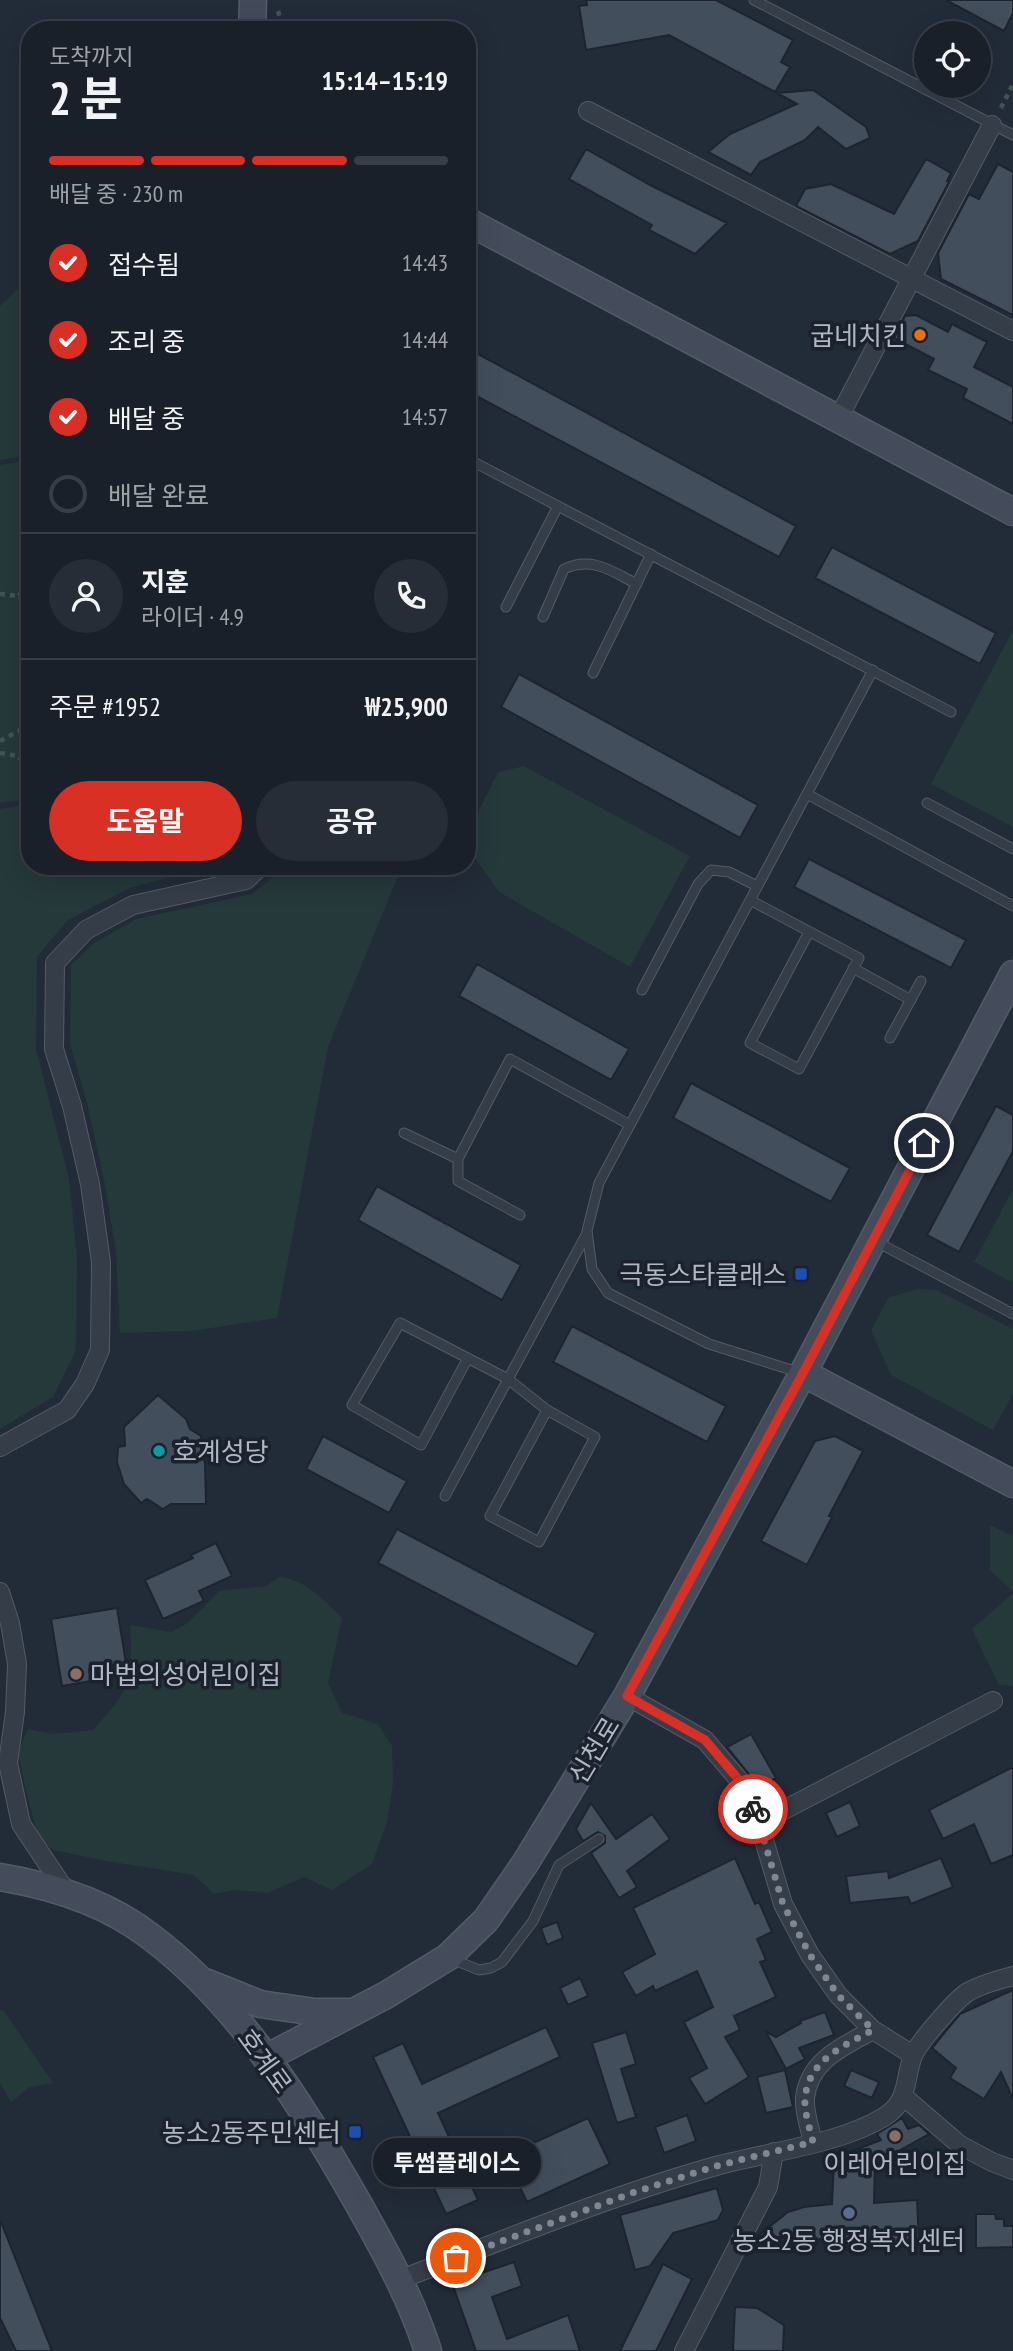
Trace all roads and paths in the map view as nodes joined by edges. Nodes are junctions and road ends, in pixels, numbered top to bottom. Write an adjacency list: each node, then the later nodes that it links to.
1 (253, 0): 5 (street)
2 (754, 0): 4 (lane)
3 (764, 0): 4 (lane)
4 (777, 12): 8 (lane)
5 (252, 21)
6 (1013, 84): 8 (path)
7 (588, 111): 11 (street)
8 (992, 125): 9 (lane); 11 (street)
9 (1013, 135)
10 (476, 225): 13 (street)
11 (912, 280): 12 (street); 13 (street)
12 (1013, 331)
13 (838, 419): 16 (street)
14 (476, 463): 15 (lane)
15 (558, 506): 17 (lane); 23 (lane)
16 (1013, 512)
17 (651, 554): 18 (lane); 25 (lane)
18 (637, 584): 24 (lane); 26 (lane)
19 (21, 593): 21 (path)
20 (0, 594): 21 (path)
21 (19, 596): 22 (path)
22 (21, 598)
23 (506, 607)
24 (543, 617)
25 (873, 670): 27 (lane); 32 (lane)
26 (593, 673)
27 (951, 712)
28 (21, 729): 29 (path)
29 (0, 741)
30 (0, 753): 31 (path)
31 (21, 760)
32 (807, 794): 36 (lane); 38 (lane)
33 (927, 803): 34 (lane)
34 (1013, 849)
35 (251, 875): 57 (street)
36 (757, 886): 37 (lane); 43 (lane)
37 (750, 900): 39 (lane); 46 (lane)
38 (1013, 906)
39 (809, 932): 40 (lane); 40 (lane)
40 (853, 968): 44 (lane)
41 (1013, 974): 51 (street, 신천로)
42 (921, 981): 44 (lane)
43 (642, 990)
44 (911, 1000): 45 (lane)
45 (890, 1038)
46 (630, 1125): 48 (lane); 50 (lane)
47 (404, 1133): 48 (lane)
48 (458, 1159): 49 (lane)
49 (520, 1215)
50 (587, 1231): 54 (lane); 55 (lane)
51 (873, 1241): 52 (lane); 54 (street, 신천로)
52 (1013, 1314)
53 (468, 1358): 53 (lane); 55 (lane)
54 (803, 1373): 58 (street); 61 (street, 신천로)
55 (508, 1379): 56 (lane); 59 (lane)
56 (547, 1410): 56 (lane)
57 (0, 1447)
58 (1013, 1484)
59 (444, 1496)
60 (0, 1592): 66 (street)
61 (627, 1696): 63 (street); 67 (street, 신천로)
62 (993, 1701): 63 (street)
63 (759, 1823): 71 (street)
64 (599, 1839): 67 (lane)
65 (0, 1877): 66 (street, 호계로)
66 (67, 1892): 69 (street, 호계로)
67 (448, 1957): 70 (street, 신천로)
68 (1013, 1976): 72 (street)
69 (204, 1982): 70 (street); 73 (street, 호계로)
70 (352, 2012): 73 (street, 신천로)
71 (873, 2030): 72 (street); 75 (street)
72 (913, 2055): 74 (street)
73 (266, 2058): 78 (street, 호계로)
74 (903, 2096): 75 (street); 77 (street)
75 (813, 2142): 76 (street)
76 (774, 2152): 78 (street); 80 (street)
77 (1013, 2169)
78 (401, 2279): 79 (street, 호계로)
79 (428, 2351)
80 (684, 2351)

